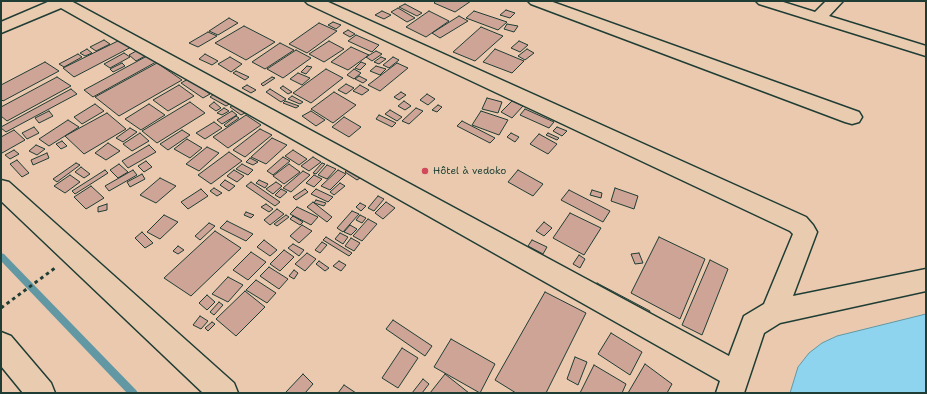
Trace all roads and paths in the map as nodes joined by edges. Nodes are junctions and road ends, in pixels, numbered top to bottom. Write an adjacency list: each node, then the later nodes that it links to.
1 (62, 1): 7 (street); 16 (street)
2 (313, 1): 14 (street)
3 (536, 1): 9 (street)
4 (764, 1): 6 (street)
5 (835, 1): 6 (street)
6 (818, 18): 8 (street)
7 (1, 28)
8 (926, 51)
9 (852, 117)
10 (1, 188): 18 (street)
11 (51, 271): 13 (path)
12 (926, 280): 14 (street)
13 (1, 308)
14 (774, 312): 16 (street)
15 (1, 345): 17 (street)
16 (733, 384)
17 (41, 393)
18 (224, 393)

